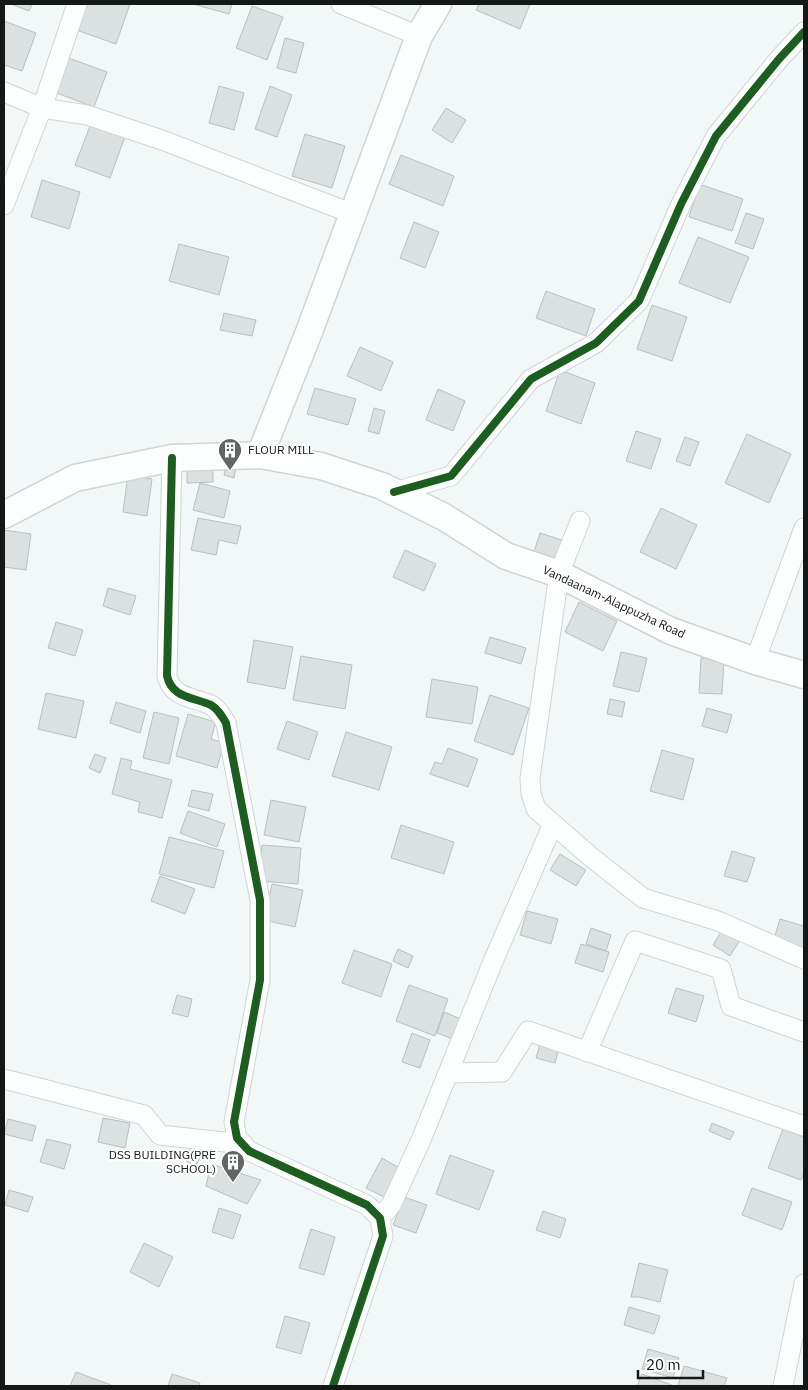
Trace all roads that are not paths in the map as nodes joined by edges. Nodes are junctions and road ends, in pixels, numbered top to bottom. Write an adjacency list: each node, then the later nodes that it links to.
1 (78, 4): 7 (street)
2 (341, 4): 5 (street)
3 (438, 4): 5 (main road)
4 (804, 32): 12 (street)
5 (419, 36): 9 (main road)
6 (4, 92): 7 (street)
7 (42, 108): 8 (street); 9 (street)
8 (4, 205)
9 (353, 214): 10 (main road)
10 (260, 455): 11 (main road, Vandaanam-Alappuzha Road); 12 (main road, Vandaanam-Alappuzha Road)
11 (172, 458): 13 (main road, Vandaanam-Alappuzha Road); 26 (street)
12 (394, 492): 16 (main road, Vandaanam-Alappuzha Road)
13 (4, 515)
14 (580, 521): 16 (street)
15 (804, 528): 17 (street)
16 (559, 574): 17 (main road, Vandaanam-Alappuzha Road); 19 (street)
17 (755, 661): 18 (main road, Vandaanam-Alappuzha Road)
18 (804, 675)
19 (553, 824): 20 (street); 23 (street)
20 (804, 959)
21 (804, 1032): 22 (street)
22 (587, 1052): 23 (street); 25 (street)
23 (449, 1072): 27 (street)
24 (4, 1078): 26 (street)
25 (804, 1126)
26 (243, 1144): 27 (street)
27 (380, 1218): 29 (street)
28 (804, 1284): 30 (street)
29 (333, 1386)
30 (783, 1386)

